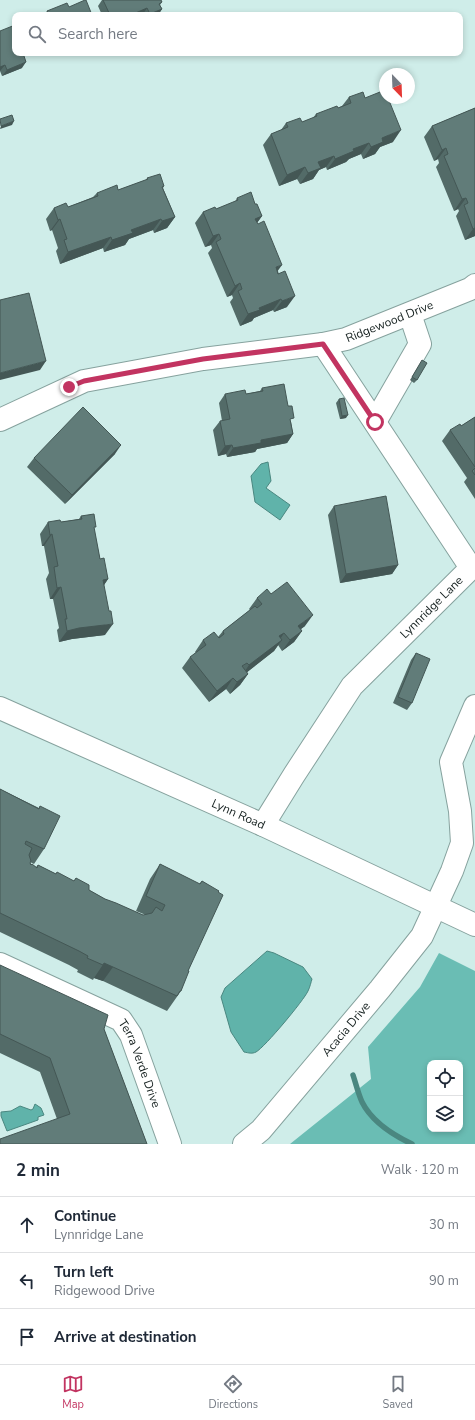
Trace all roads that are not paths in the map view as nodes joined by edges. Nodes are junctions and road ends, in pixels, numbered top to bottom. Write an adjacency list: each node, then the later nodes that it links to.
1 (475, 285): 2 (street, Ridgewood Drive)
2 (410, 314): 3 (street, Ridgewood Drive); 5 (street)
3 (323, 344): 4 (street, Ridgewood Drive); 5 (street, Lynnridge Lane)
4 (0, 420)
5 (375, 422): 8 (street, Lynnridge Lane)
6 (475, 706): 9 (street, Acacia Drive)
7 (0, 708): 8 (street, Lynn Road)
8 (263, 825): 9 (street, Lynn Road)
9 (435, 906): 10 (street, Lynn Road); 13 (street, Acacia Drive)
10 (475, 925)
11 (0, 964): 12 (street, Terra Verde Drive)
12 (170, 1144)
13 (244, 1144)

